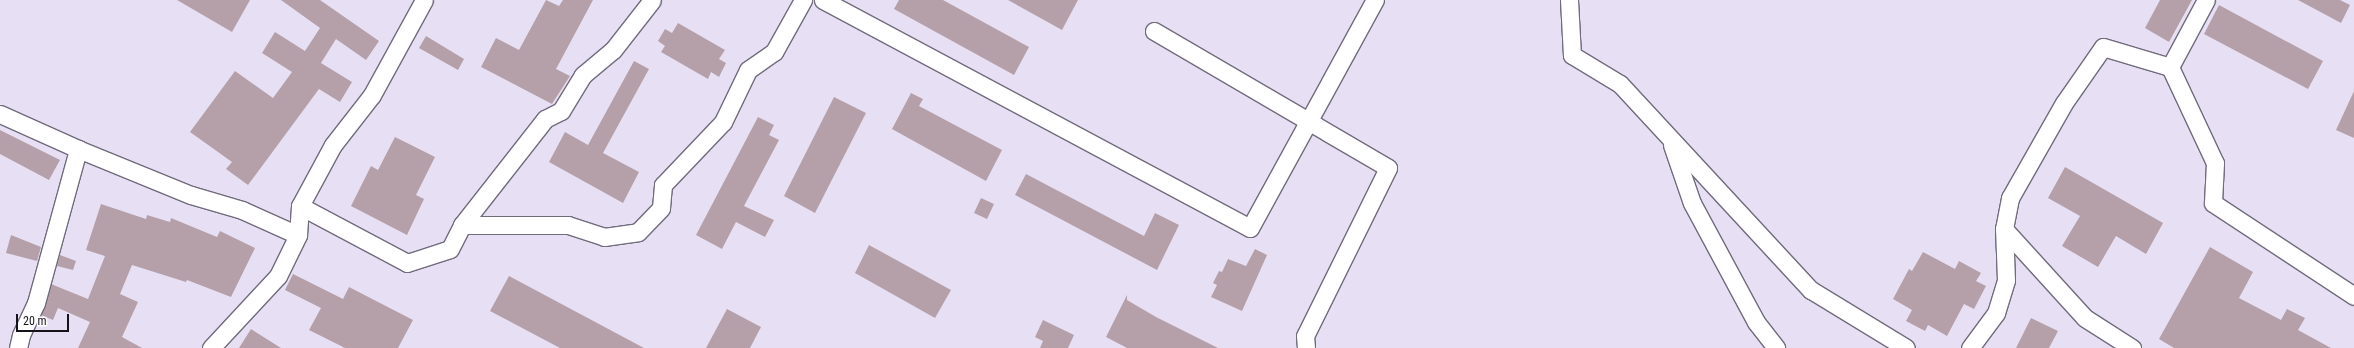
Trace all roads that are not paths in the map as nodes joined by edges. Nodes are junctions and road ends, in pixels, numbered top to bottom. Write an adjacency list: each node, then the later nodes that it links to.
1 (424, 0): 14 (street)
2 (652, 0): 15 (street)
3 (803, 0): 15 (street)
4 (823, 0): 11 (street)
5 (1375, 0): 11 (street)
6 (1569, 0): 12 (street)
7 (2206, 0): 9 (street)
8 (1154, 31): 11 (street)
9 (2170, 67): 16 (street); 18 (street)
10 (0, 114): 13 (street)
11 (1308, 121): 21 (street)
12 (1669, 137): 22 (street); 23 (street)
13 (78, 149): 17 (street); 19 (street)
14 (300, 206): 15 (street); 17 (street)
15 (462, 225)
16 (2004, 229): 24 (street); 25 (street)
17 (298, 234): 20 (street)
18 (2354, 296)
19 (18, 348)
20 (211, 348)
21 (1306, 348)
22 (1776, 348)
23 (1906, 348)
24 (1970, 348)
25 (2132, 348)

